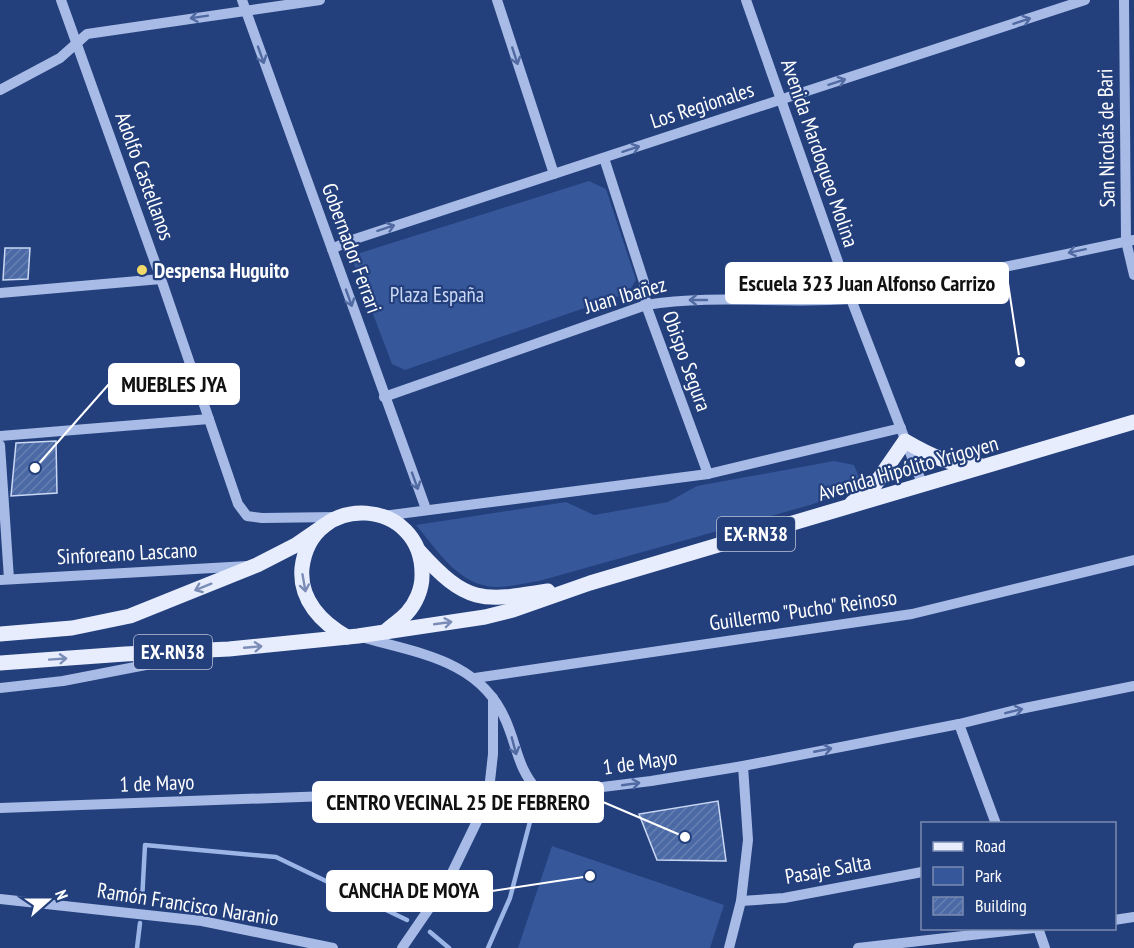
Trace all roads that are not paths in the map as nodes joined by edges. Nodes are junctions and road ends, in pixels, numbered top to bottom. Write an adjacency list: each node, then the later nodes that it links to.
1 (61, 0): 8 (street, Adolfo Castellanos)
2 (320, 0): 7 (street)
3 (497, 0): 12 (street, one-way to 12)
4 (746, 0): 10 (street, Avenida Mardoqueo Molina)
5 (1085, 0): 10 (street, Los Regionales, one-way to 5)
6 (1124, 0): 13 (street, San Nicolás de Bari)
7 (244, 5): 8 (street, one-way to 8); 14 (street, Gobernador Ferrari, one-way to 14)
8 (77, 44): 9 (street); 16 (street, Adolfo Castellanos)
9 (0, 90)
10 (781, 100): 11 (street, Los Regionales, one-way to 10); 18 (street, Avenida Mardoqueo Molina)
11 (604, 158): 12 (street, Los Regionales); 19 (street, Obispo Segura)
12 (554, 174): 14 (street, Los Regionales, one-way to 12)
13 (1130, 240): 15 (street, San Nicolás de Bari); 18 (street, Juan Ibañez, one-way to 18)
14 (332, 249): 20 (street, Gobernador Ferrari, one-way to 20)
15 (1134, 275)
16 (161, 279): 17 (street); 21 (street, Adolfo Castellanos)
17 (0, 293)
18 (851, 299): 19 (street, Juan Ibañez, one-way to 19); 23 (street, Avenida Mardoqueo Molina)
19 (646, 305): 20 (street, Juan Ibañez); 27 (street, Obispo Segura)
20 (384, 397): 30 (street, Gobernador Ferrari, one-way to 30)
21 (209, 419): 24 (street); 32 (street, Adolfo Castellanos)
22 (1134, 422): 26 (main road, Avenida Hipólito Yrigoyen / EX-RN38)
23 (903, 435): 26 (main road); 27 (street); 28 (street, Avenida Mardoqueo Molina); 29 (main road)
24 (0, 436)
25 (0, 445): 36 (street)
26 (993, 465): 28 (main road, Avenida Hipólito Yrigoyen / EX-RN38)
27 (708, 474): 30 (street)
28 (923, 486): 29 (main road, Avenida Hipólito Yrigoyen / EX-RN38)
29 (848, 507): 37 (main road, Avenida Hipólito Yrigoyen / EX-RN38)
30 (426, 509): 31 (street)
31 (383, 516): 32 (main road, EX-RN38); 33 (main road, EX-RN38)
32 (331, 521): 35 (main road, EX-RN38); 40 (main road, one-way to 40)
33 (418, 549): 37 (main road, Avenida Hipólito Yrigoyen / EX-RN38); 38 (main road)
34 (1134, 560): 43 (street, Guillermo "Pucho" Reinoso)
35 (257, 565): 36 (street, Sinforeano Lascano); 39 (main road, EX-RN38, one-way to 39)
36 (5, 580)
37 (590, 584): 38 (main road, Avenida Hipólito Yrigoyen / EX-RN38, one-way to 37)
38 (385, 631): 40 (main road, EX-RN38)
39 (0, 634)
40 (352, 637): 41 (main road, EX-RN38, one-way to 40); 43 (street)
41 (229, 649): 42 (main road, EX-RN38, one-way to 41); 45 (street)
42 (0, 663)
43 (475, 678): 46 (street)
44 (1134, 686): 47 (street, 1 de Mayo, one-way to 44)
45 (0, 688)
46 (493, 698): 49 (street); 50 (street, one-way to 50)
47 (959, 724): 48 (street, 1 de Mayo, one-way to 47); 52 (street)
48 (743, 766): 50 (street, 1 de Mayo, one-way to 48); 55 (street)
49 (489, 790): 50 (street, 1 de Mayo); 51 (street, 1 de Mayo); 62 (street)
50 (538, 791)
51 (0, 808)
52 (995, 822)
53 (921, 872): 55 (street, Pasaje Salta)
54 (0, 899): 61 (street, Ramón Francisco Naranio)
55 (741, 901): 63 (street)
56 (1134, 917): 57 (street)
57 (1116, 920)
58 (1027, 930): 60 (street)
59 (1037, 930): 65 (street)
60 (972, 942): 64 (street)
61 (333, 948)
62 (402, 948)
63 (729, 948)
64 (858, 948)
65 (1045, 948)

